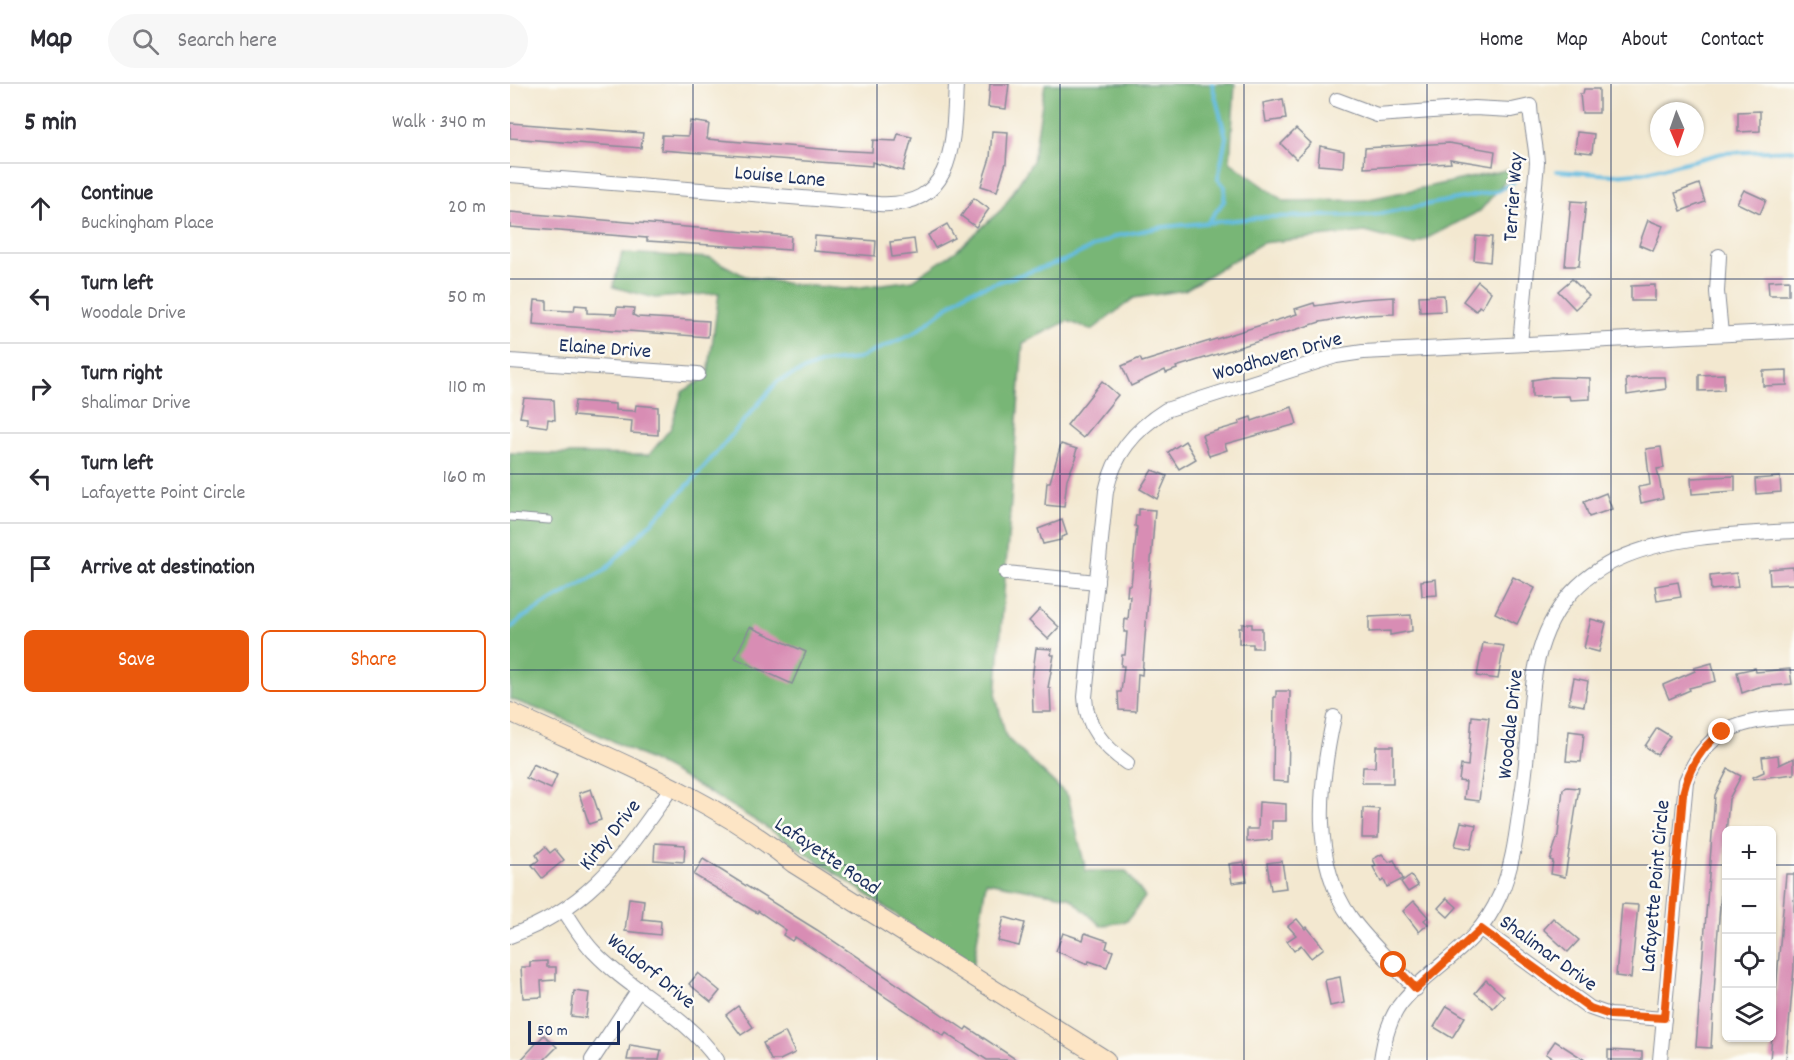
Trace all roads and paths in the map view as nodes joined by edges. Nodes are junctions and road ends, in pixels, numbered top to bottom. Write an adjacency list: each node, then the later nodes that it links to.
1 (957, 84): 3 (street, Louise Lane)
2 (1337, 100): 7 (street, Terrier Way)
3 (510, 175)
4 (1719, 256): 6 (street)
5 (1794, 331): 6 (street, Woodhaven Drive)
6 (1721, 334): 7 (street, Woodhaven Drive)
7 (1520, 345): 14 (street, Woodhaven Drive)
8 (510, 361): 9 (street, Elaine Drive)
9 (698, 374)
10 (510, 517): 11 (lane)
11 (549, 520)
12 (1794, 531): 21 (street, Woodale Drive)
13 (1006, 573): 14 (street)
14 (1097, 582): 18 (street, Woodhaven Drive)
15 (510, 712): 19 (main road, Lafayette Road)
16 (1334, 717): 24 (street)
17 (1794, 717): 25 (street, Lafayette Point Circle)
18 (1127, 763)
19 (672, 787): 20 (street, Kirby Drive); 28 (main road, Lafayette Road)
20 (564, 910): 22 (street, Kirby Drive); 23 (street, Waldorf Drive)
21 (1481, 929): 24 (street, Woodale Drive); 25 (street, Shalimar Drive)
22 (510, 936)
23 (639, 989): 26 (street); 27 (street, Waldorf Drive)
24 (1416, 989): 29 (street, Woodale Drive)
25 (1664, 1018): 30 (street, Lafayette Point Circle)
26 (592, 1060)
27 (717, 1060)
28 (1106, 1060)
29 (1381, 1060)
30 (1660, 1060)

